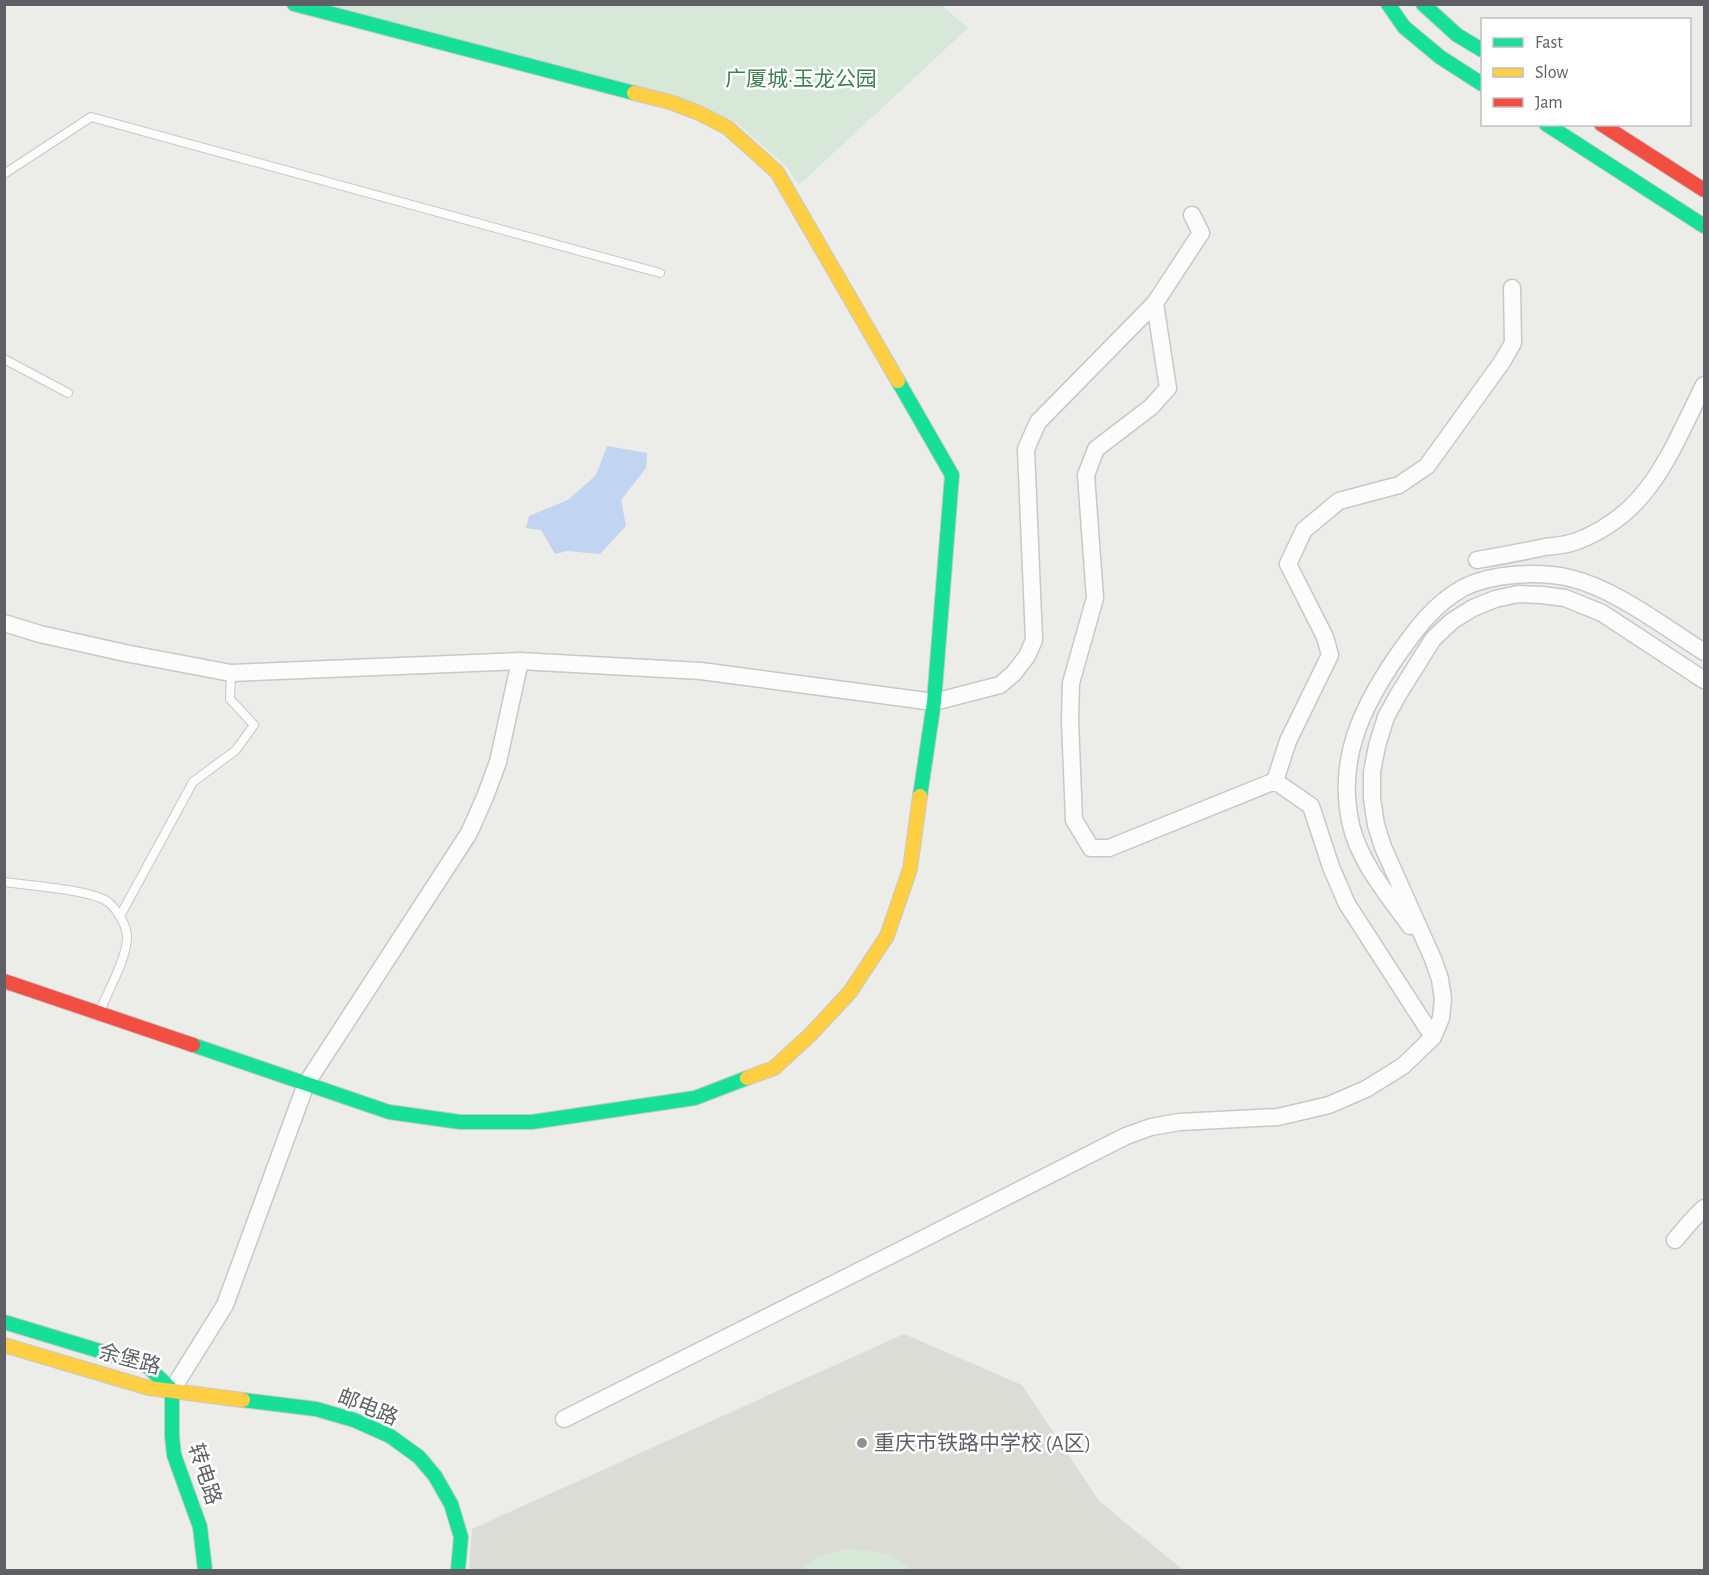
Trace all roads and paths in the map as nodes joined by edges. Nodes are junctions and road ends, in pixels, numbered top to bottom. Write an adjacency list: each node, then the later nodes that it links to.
1 (294, 4): 24 (street)
2 (1388, 4): 5 (street)
3 (1423, 4): 4 (street)
4 (1481, 49)
5 (1481, 83)
6 (1549, 126): 11 (street)
7 (1604, 126): 9 (street)
8 (4, 174): 12 (lane)
9 (1704, 190)
10 (1192, 214): 14 (street)
11 (1704, 226)
12 (660, 273)
13 (1512, 288): 25 (street)
14 (1155, 303): 24 (street); 25 (street)
15 (4, 359): 17 (lane)
16 (1704, 385): 18 (street)
17 (68, 393)
18 (1477, 560)
19 (4, 623): 22 (street)
20 (1704, 652): 28 (street)
21 (520, 662): 22 (street); 24 (street); 32 (street)
22 (231, 673): 27 (lane)
23 (1704, 680): 28 (street)
24 (934, 702): 32 (street)
25 (1275, 781): 31 (street)
26 (4, 882): 27 (lane)
27 (120, 916): 30 (lane)
28 (1433, 959): 31 (street)
29 (4, 981): 30 (street)
30 (99, 1014): 32 (street)
31 (1433, 1036): 38 (street)
32 (306, 1084): 37 (street)
33 (1704, 1208): 34 (street)
34 (1675, 1240)
35 (4, 1322): 37 (street, 余堡路)
36 (4, 1345): 37 (street, 余堡路)
37 (172, 1390): 39 (street, 转电路); 40 (street, 邮电路)
38 (564, 1419)
39 (205, 1570)
40 (458, 1570)

